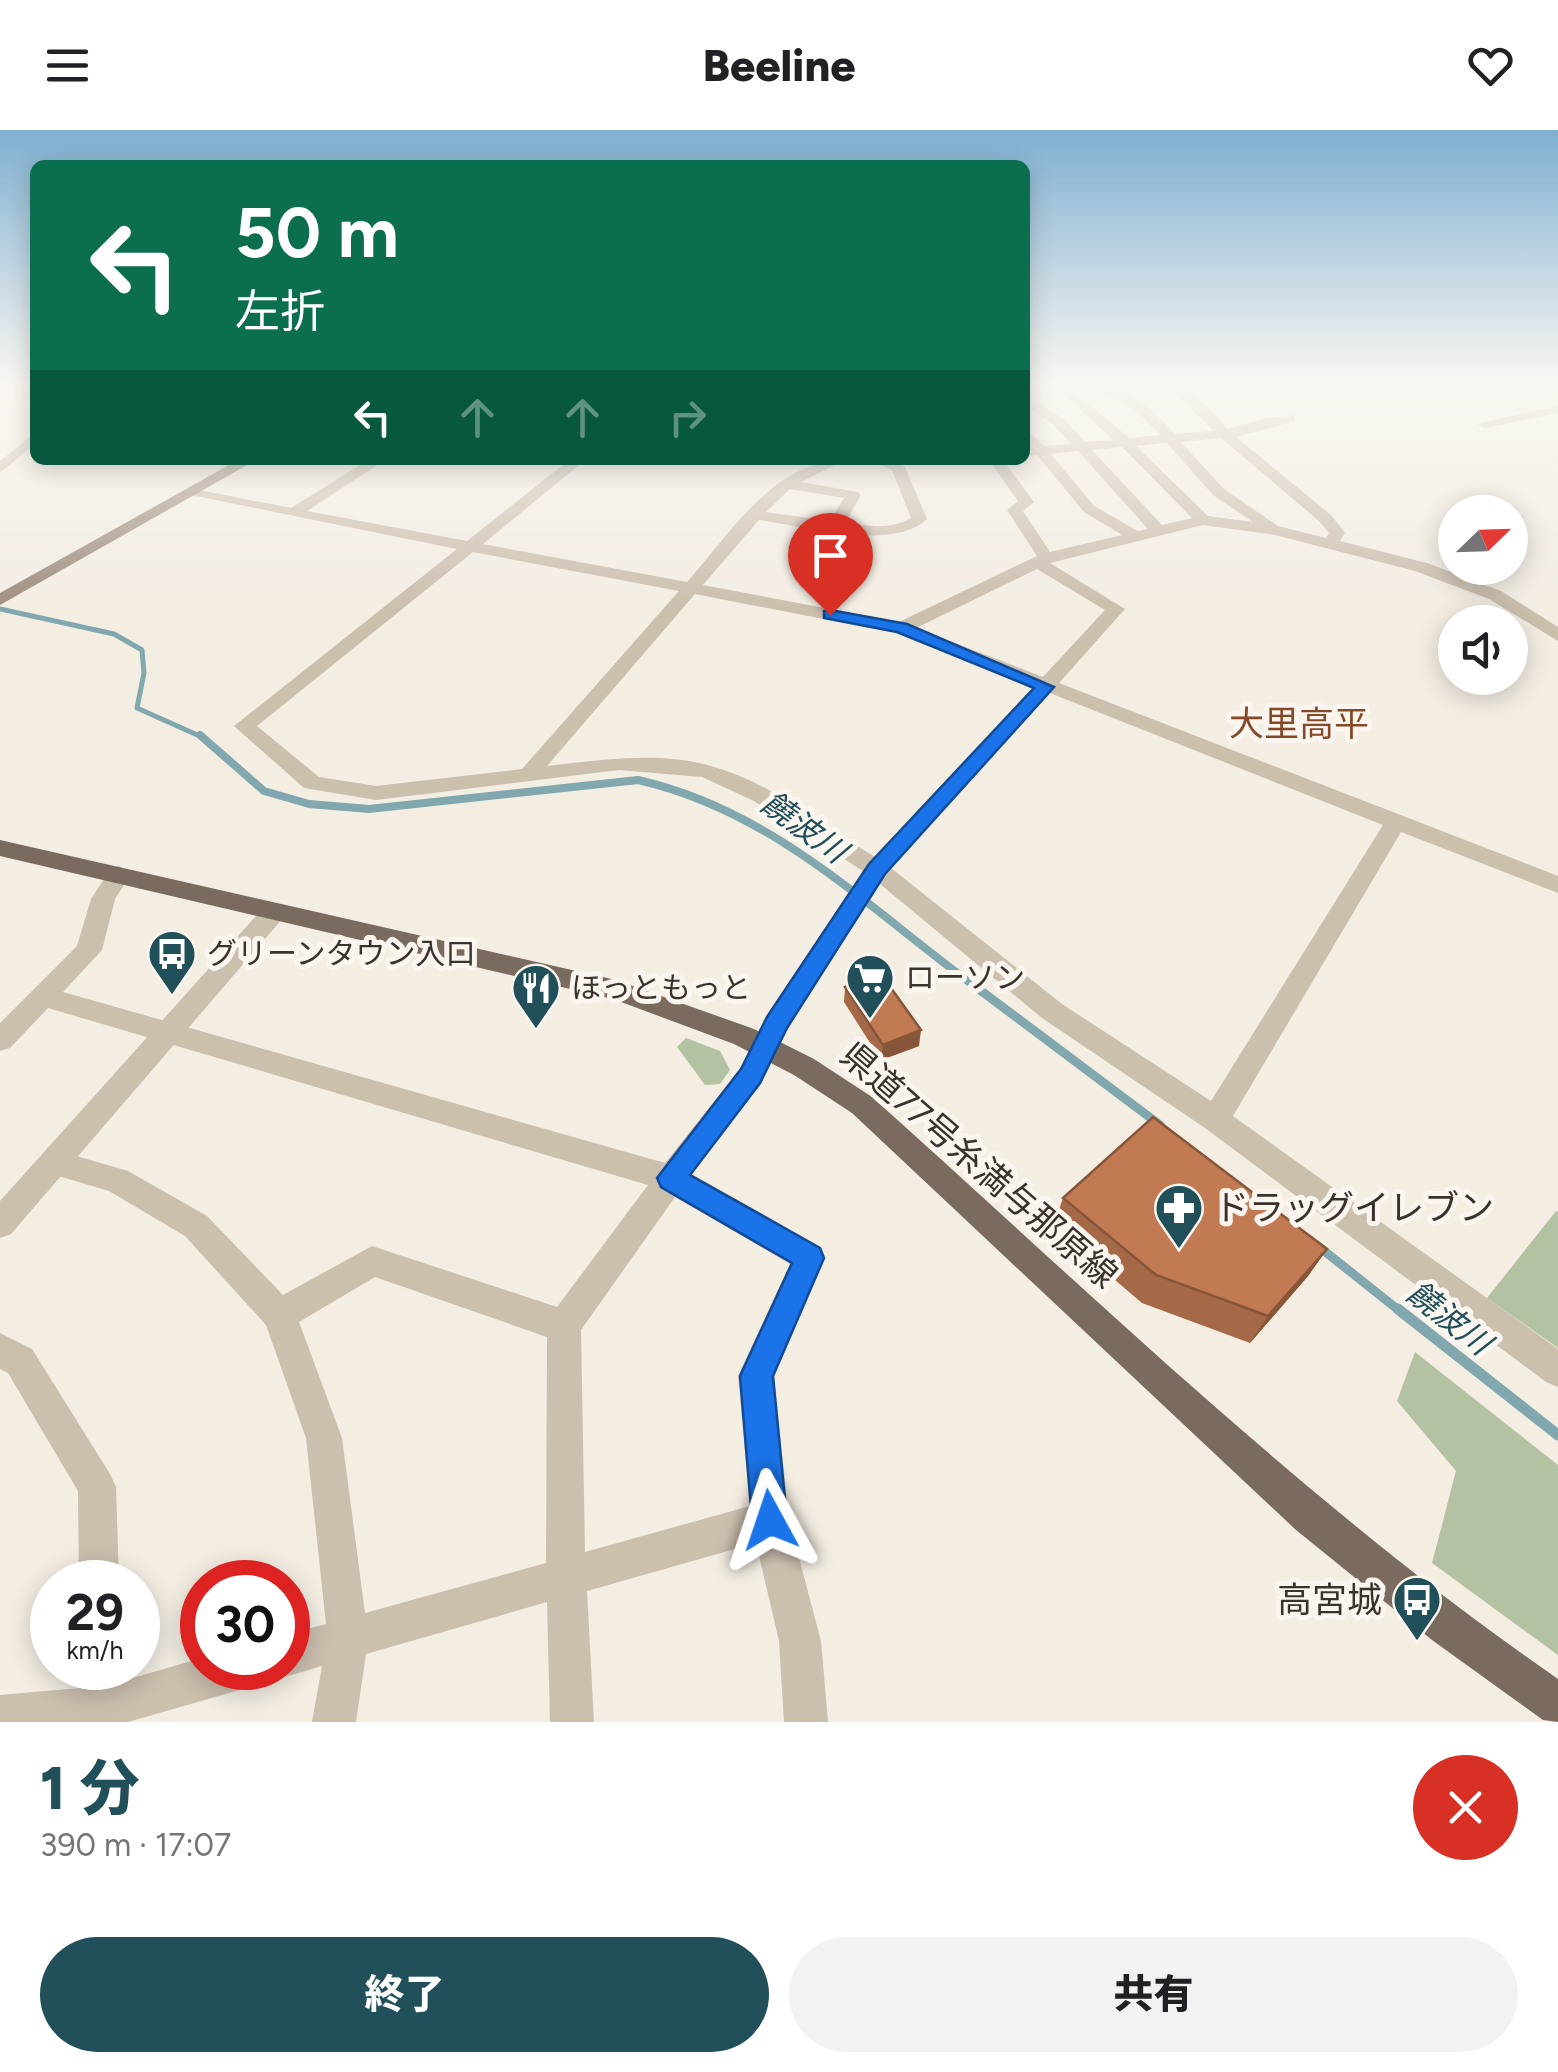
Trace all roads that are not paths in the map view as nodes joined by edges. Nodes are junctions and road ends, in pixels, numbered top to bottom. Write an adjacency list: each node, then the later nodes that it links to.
1 (1050, 459): 20 (street)
2 (1093, 459): 18 (street)
3 (1141, 459): 16 (street)
4 (1191, 459): 19 (street)
5 (1254, 459): 21 (street)
6 (239, 465): 13 (main road)
7 (370, 465): 14 (street)
8 (572, 465): 22 (street)
9 (824, 465): 12 (street)
10 (890, 465): 17 (street)
11 (1000, 465): 23 (street)
12 (787, 484): 15 (street); 17 (street)
13 (190, 493): 14 (street); 25 (main road)
14 (293, 513): 22 (street)
15 (755, 515): 17 (street); 24 (street)
16 (1204, 520): 18 (street); 19 (street)
17 (834, 526)
18 (1157, 530): 20 (street)
19 (1275, 530): 21 (street)
20 (1132, 534): 23 (street)
21 (1330, 544): 27 (street)
22 (470, 546): 24 (street); 29 (street)
23 (1042, 560): 26 (street); 28 (street)
24 (689, 589): 26 (street); 29 (street)
25 (0, 600)
26 (901, 628): 28 (street)
27 (1558, 635)
28 (1045, 687): 30 (street); 32 (street)
29 (529, 774): 32 (street)
30 (1396, 822): 34 (street); 40 (street)
31 (0, 848): 33 (main road, 県道77号糸満与那原線)
32 (877, 869): 39 (street); 40 (street)
33 (119, 874): 35 (main road, 県道77号糸満与那原線); 36 (street)
34 (1558, 885)
35 (274, 912): 37 (street); 39 (main road, 県道77号糸満与那原線)
36 (44, 996): 37 (street); 38 (street)
37 (164, 1034): 41 (street); 42 (street)
38 (0, 1040)
39 (765, 1045): 42 (street); 55 (main road, 県道77号糸満与那原線)
40 (1215, 1118): 47 (street)
41 (56, 1163): 43 (street); 44 (street)
42 (671, 1178): 45 (street); 48 (street)
43 (0, 1224)
44 (279, 1316): 45 (street); 51 (street)
45 (564, 1326): 50 (street)
46 (0, 1350): 49 (street)
47 (1558, 1370)
48 (770, 1520): 50 (street); 59 (street)
49 (100, 1560)
50 (566, 1575): 51 (street); 58 (street)
51 (348, 1637): 52 (street); 57 (street)
52 (310, 1648)
53 (180, 1682): 54 (street)
54 (101, 1699): 56 (street)
55 (1558, 1705)
56 (0, 1717)
57 (334, 1722)
58 (572, 1722)
59 (806, 1722)

